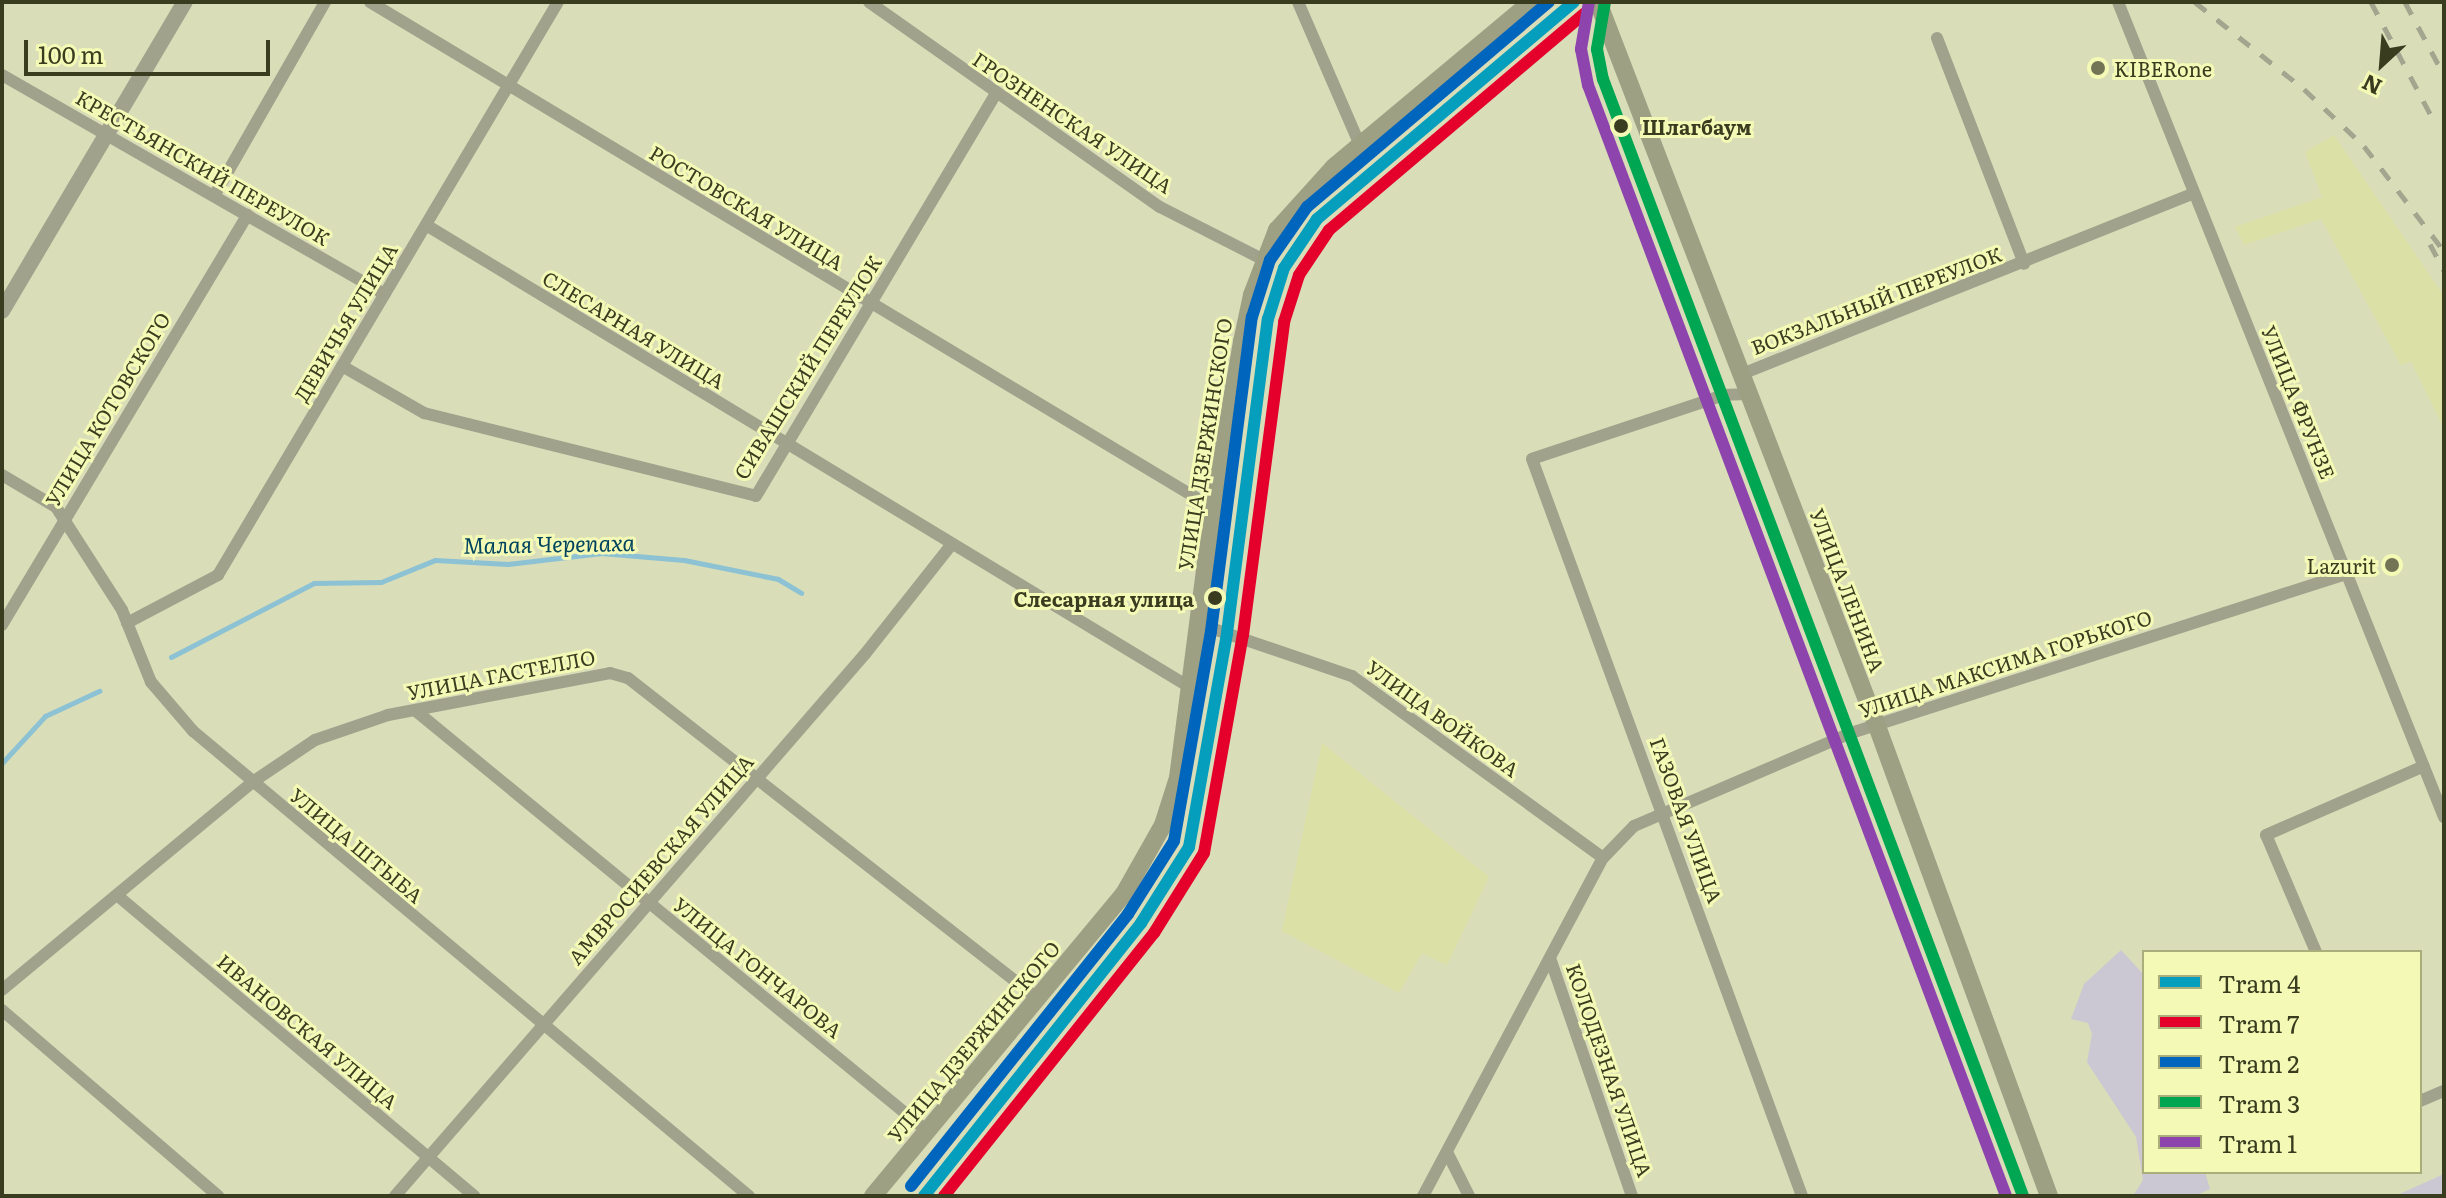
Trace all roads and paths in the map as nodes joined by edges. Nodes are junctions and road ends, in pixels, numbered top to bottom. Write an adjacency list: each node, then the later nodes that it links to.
1 (185, 2): 14 (street)
2 (325, 2): 17 (street)
3 (370, 2): 12 (street, РОСТОВСКАЯ УЛИЦА)
4 (558, 2): 12 (street, ДЕВИЧЬЯ УЛИЦА)
5 (869, 2): 13 (street, ГРОЗНЕНСКАЯ УЛИЦА)
6 (1298, 2): 15 (street)
7 (1531, 2): 15 (main road, УЛИЦА ДЗЕРЖИНСКОГО)
8 (1598, 2): 26 (main road, УЛИЦА ЛЕНИНА)
9 (2118, 2): 16 (street, УЛИЦА ФРУНЗЕ)
10 (1937, 38): 21 (street, ВОКЗАЛЬНЫЙ ПЕРЕУЛОК)
11 (2, 75): 14 (street, КРЕСТЬЯНСКИЙ ПЕРЕУЛОК)
12 (508, 86): 19 (street, ДЕВИЧЬЯ УЛИЦА); 23 (street, РОСТОВСКАЯ УЛИЦА)
13 (995, 95): 20 (street, ГРОЗНЕНСКАЯ УЛИЦА); 23 (street, СИВАШСКИЙ ПЕРЕУЛОК)
14 (106, 135): 17 (street, КРЕСТЬЯНСКИЙ ПЕРЕУЛОК); 24 (street)
15 (1360, 145): 20 (main road, УЛИЦА ДЗЕРЖИНСКОГО)
16 (2193, 194): 21 (street, ВОКЗАЛЬНЫЙ ПЕРЕУЛОК); 33 (street, УЛИЦА ФРУНЗЕ)
17 (214, 196): 18 (street, КРЕСТЬЯНСКИЙ ПЕРЕУЛОК)
18 (247, 215): 22 (street, КРЕСТЬЯНСКИЙ ПЕРЕУЛОК); 31 (street, УЛИЦА КОТОВСКОГО)
19 (426, 225): 22 (street, ДЕВИЧЬЯ УЛИЦА); 28 (street, СЛЕСАРНАЯ УЛИЦА)
20 (1264, 260): 30 (main road, УЛИЦА ДЗЕРЖИНСКОГО)
21 (2024, 264): 26 (street, ВОКЗАЛЬНЫЙ ПЕРЕУЛОК)
22 (385, 294): 25 (street, ДЕВИЧЬЯ УЛИЦА)
23 (870, 306): 28 (street, СИВАШСКИЙ ПЕРЕУЛОК); 30 (street, РОСТОВСКАЯ УЛИЦА)
24 (2, 311)
25 (342, 366): 28 (street, СИВАШСКИЙ ПЕРЕУЛОК); 34 (street, ДЕВИЧЬЯ УЛИЦА)
26 (1742, 374): 27 (main road, УЛИЦА ЛЕНИНА)
27 (1749, 394): 39 (main road, УЛИЦА ЛЕНИНА); 43 (street, ГАЗОВАЯ УЛИЦА)
28 (787, 445): 32 (street, СЛЕСАРНАЯ УЛИЦА)
29 (2, 475): 31 (street, УЛИЦА ШТЫБА)
30 (1213, 508): 35 (main road, УЛИЦА ДЗЕРЖИНСКОГО)
31 (65, 520): 34 (street, УЛИЦА ШТЫБА); 36 (street, УЛИЦА КОТОВСКОГО)
32 (951, 545): 37 (street, СЛЕСАРНАЯ УЛИЦА); 41 (street, АМВРОСИЕВСКАЯ УЛИЦА)
33 (2346, 574): 39 (street, УЛИЦА МАКСИМА ГОРЬКОГО); 40 (street, УЛИЦА ФРУНЗЕ)
34 (127, 623): 42 (street, УЛИЦА ШТЫБА)
35 (1199, 624): 37 (main road, УЛИЦА ДЗЕРЖИНСКОГО); 45 (street, УЛИЦА ВОЙКОВА)
36 (2, 625)
37 (1191, 688): 51 (main road, УЛИЦА ДЗЕРЖИНСКОГО)
38 (416, 711): 41 (street, УЛИЦА ГАСТЕЛЛО); 42 (street, УЛИЦА ГАСТЕЛЛО); 47 (street, УЛИЦА ГОНЧАРОВА)
39 (1877, 726): 43 (street, УЛИЦА МАКСИМА ГОРЬКОГО); 68 (main road, УЛИЦА ЛЕНИНА)
40 (2424, 766): 44 (street, УЛИЦА ФРУНЗЕ); 48 (street)
41 (757, 779): 47 (street, АМВРОСИЕВСКАЯ УЛИЦА); 51 (street, УЛИЦА ГАСТЕЛЛО)
42 (251, 783): 46 (street, УЛИЦА ГАСТЕЛЛО); 53 (street, УЛИЦА ШТЫБА)
43 (1662, 811): 45 (street, УЛИЦА МАКСИМА ГОРЬКОГО); 67 (street, ГАЗОВАЯ УЛИЦА)
44 (2444, 817)
45 (1603, 858): 49 (street, УЛИЦА МАКСИМА ГОРЬКОГО)
46 (118, 896): 50 (street, УЛИЦА ГАСТЕЛЛО); 58 (street, ИВАНОВСКАЯ УЛИЦА)
47 (649, 903): 53 (street, АМВРОСИЕВСКАЯ УЛИЦА); 56 (street, УЛИЦА ГОНЧАРОВА)
48 (2315, 950)
49 (1550, 958): 57 (street, УЛИЦА МАКСИМА ГОРЬКОГО); 66 (street, КОЛОДЕЗНАЯ УЛИЦА)
50 (2, 990)
51 (1037, 998): 56 (main road, УЛИЦА ДЗЕРЖИНСКОГО)
52 (2, 1010): 59 (street)
53 (543, 1025): 58 (street, АМВРОСИЕВСКАЯ УЛИЦА); 62 (street, УЛИЦА ШТЫБА)
54 (2444, 1091): 55 (street)
55 (2422, 1100)
56 (927, 1131): 63 (main road, УЛИЦА ДЗЕРЖИНСКОГО)
57 (1448, 1154): 64 (street, УЛИЦА МАКСИМА ГОРЬКОГО); 65 (street)
58 (428, 1159): 60 (street, АМВРОСИЕВСКАЯ УЛИЦА); 61 (street, ИВАНОВСКАЯ УЛИЦА)
59 (218, 1196)
60 (395, 1196)
61 (474, 1196)
62 (749, 1196)
63 (873, 1196)
64 (1423, 1196)
65 (1469, 1196)
66 (1632, 1196)
67 (1802, 1196)
68 (2049, 1196)

